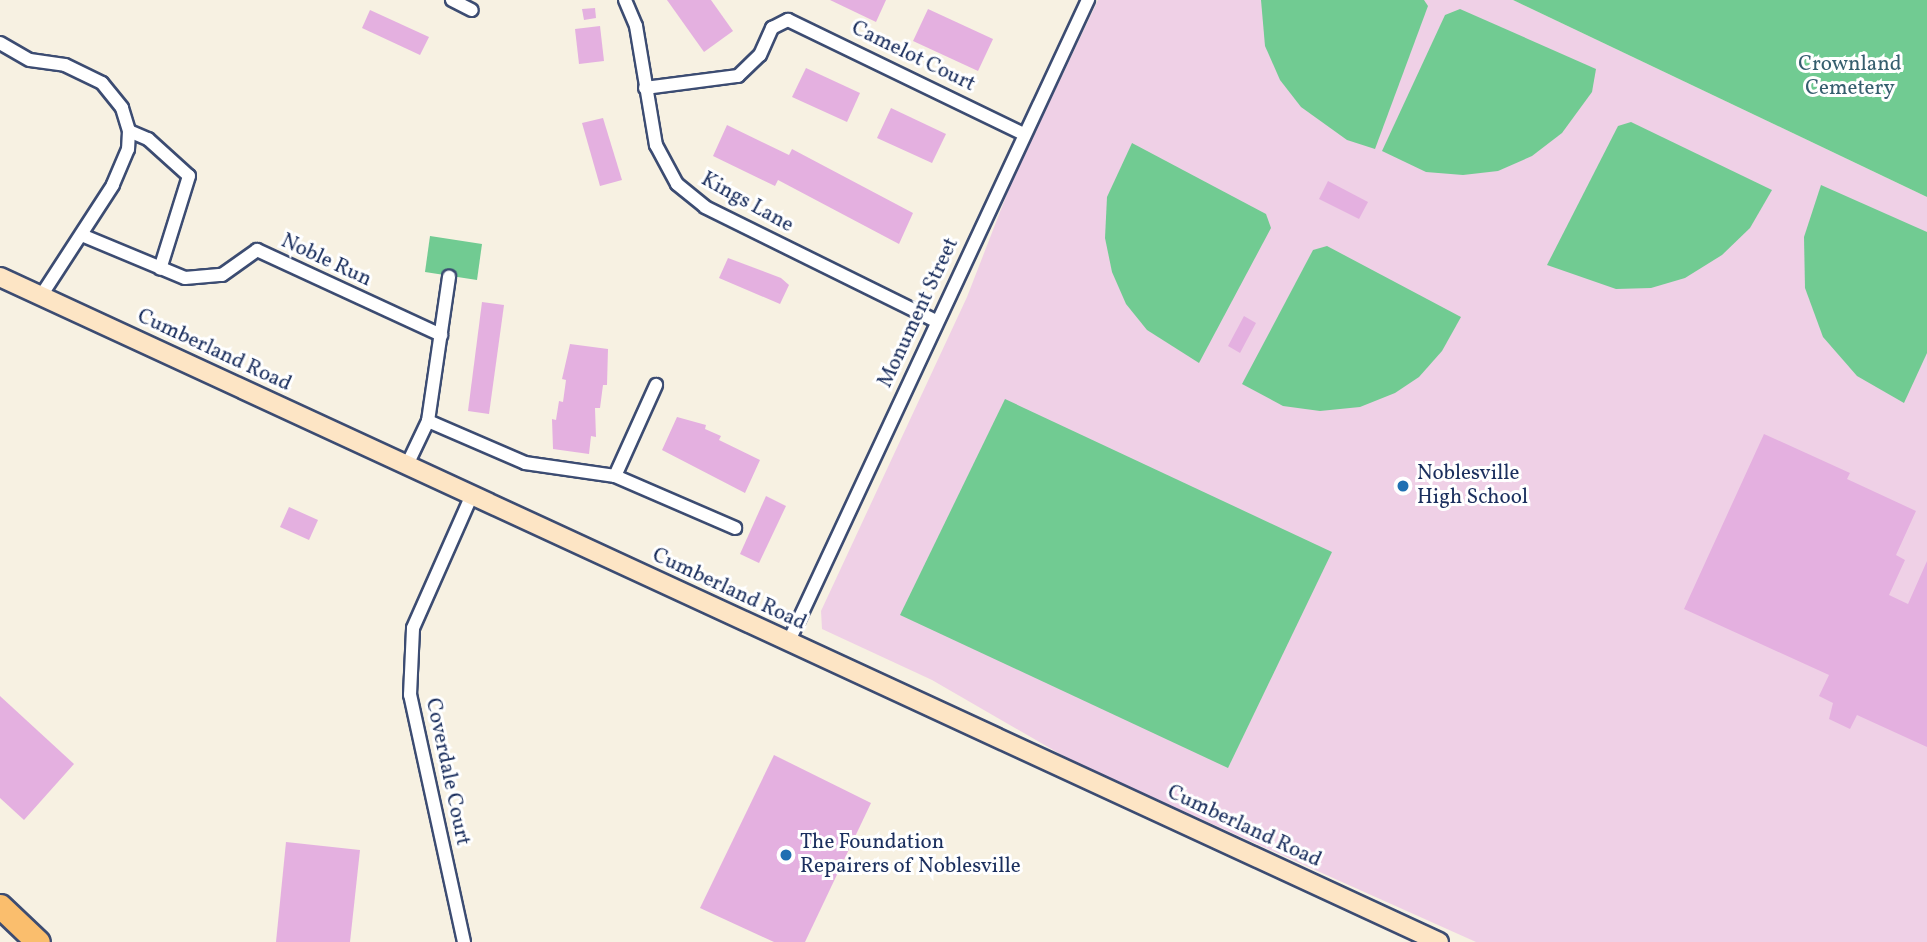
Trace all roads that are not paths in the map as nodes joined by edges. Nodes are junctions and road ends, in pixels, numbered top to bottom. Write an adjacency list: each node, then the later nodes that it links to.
1 (452, 0): 4 (street)
2 (625, 0): 6 (street, Kings Lane)
3 (1088, 0): 8 (street, Monument Street)
4 (472, 10)
5 (0, 43): 7 (street)
6 (645, 88): 8 (street, Camelot Court); 14 (street, Kings Lane)
7 (129, 131): 9 (street); 10 (street)
8 (1024, 134): 14 (street, Monument Street)
9 (84, 236): 10 (street); 13 (street)
10 (160, 269): 15 (street, Noble Run)
11 (0, 277): 13 (street, Cumberland Road)
12 (449, 277): 15 (street)
13 (41, 296): 18 (street, Cumberland Road)
14 (936, 321): 22 (street, Monument Street)
15 (442, 335): 17 (street)
16 (656, 385): 19 (street)
17 (428, 421): 18 (street); 19 (street)
18 (407, 465): 20 (street, Cumberland Road)
19 (615, 476): 21 (street)
20 (472, 495): 22 (street, Cumberland Road); 25 (street, Coverdale Court)
21 (735, 528)
22 (788, 643): 26 (street, Cumberland Road)
23 (0, 906): 24 (highway)
24 (38, 942)
25 (464, 942)
26 (1439, 942)

